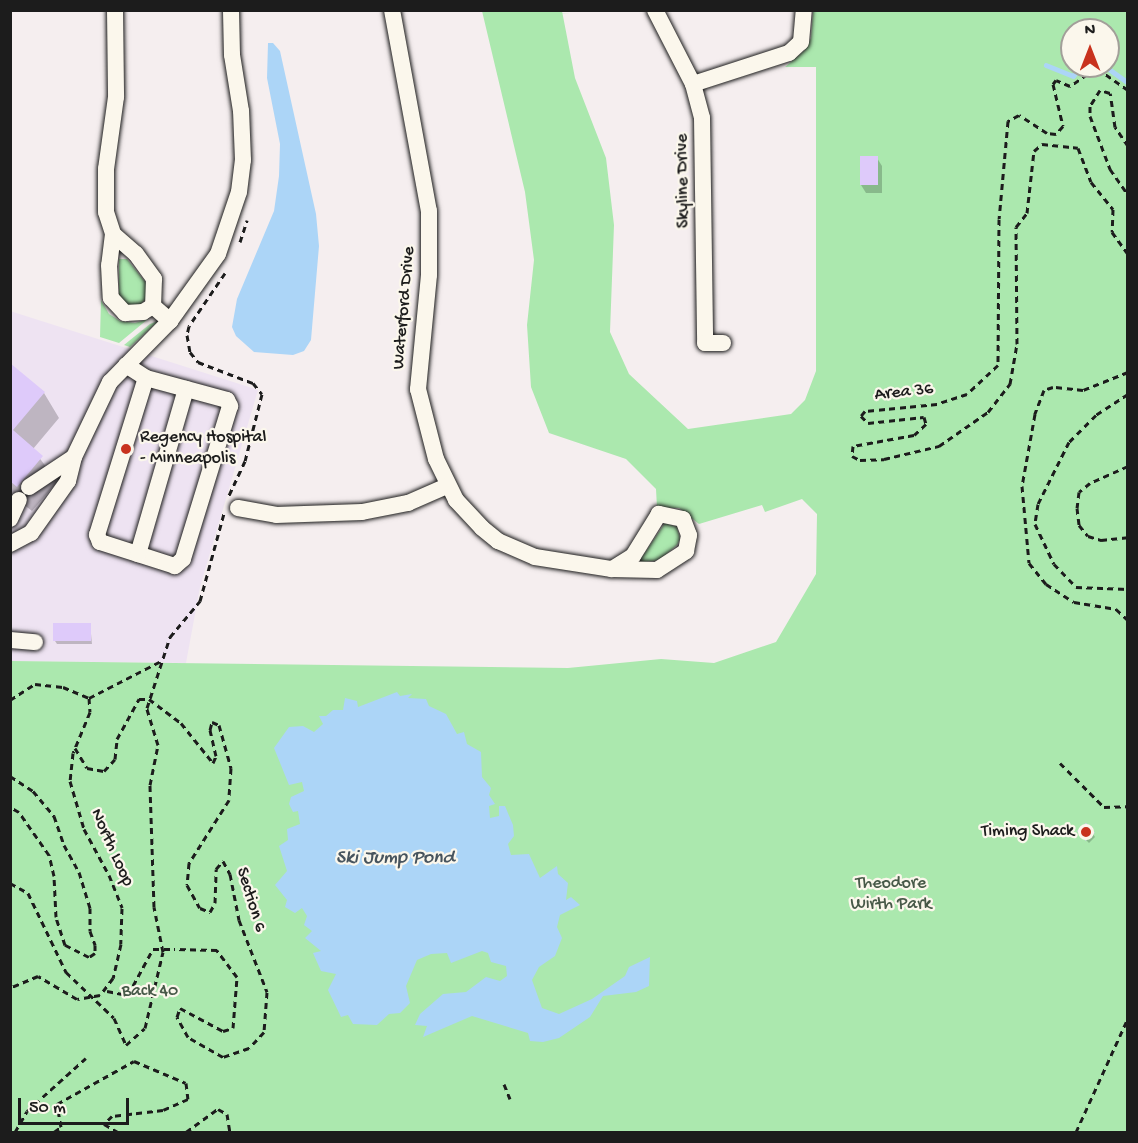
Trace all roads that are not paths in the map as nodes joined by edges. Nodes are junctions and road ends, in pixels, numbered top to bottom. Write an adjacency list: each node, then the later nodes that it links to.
1 (115, 10): 7 (street)
2 (231, 10): 9 (street)
3 (392, 10): 15 (street, Waterford Drive)
4 (655, 10): 6 (street, Skyline Drive)
5 (804, 10): 6 (street)
6 (693, 84): 10 (street, Skyline Drive)
7 (113, 234): 8 (street); 8 (street)
8 (153, 306): 9 (street)
9 (170, 321): 11 (street)
10 (723, 343)
11 (126, 365): 12 (street); 14 (street)
12 (146, 378): 13 (street); 19 (street)
13 (186, 388): 19 (street); 19 (street)
14 (74, 457): 17 (street); 18 (street)
15 (447, 486): 16 (street); 20 (street, Waterford Drive)
16 (231, 504)
17 (10, 519)
18 (10, 544)
19 (138, 554)
20 (612, 568): 20 (street, Waterford Drive)
21 (10, 640): 22 (street)
22 (35, 642)

